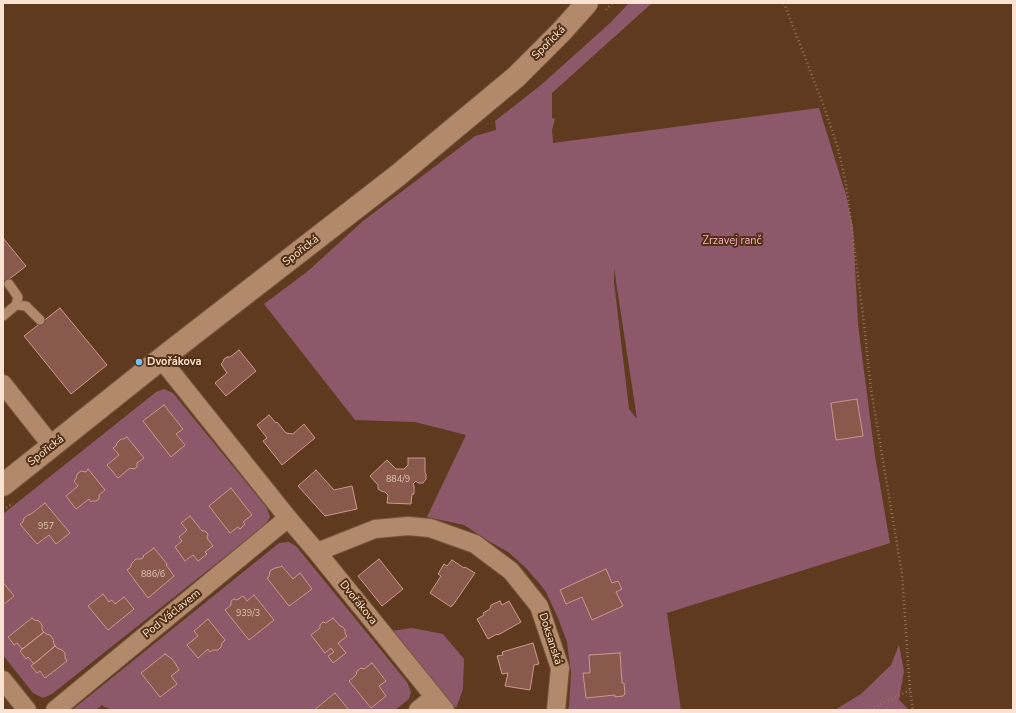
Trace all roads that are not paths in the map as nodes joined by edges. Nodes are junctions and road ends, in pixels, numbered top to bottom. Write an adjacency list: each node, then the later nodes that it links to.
1 (587, 3): 6 (street, Spořická)
2 (9, 284): 3 (lane)
3 (16, 305): 4 (lane); 5 (lane)
4 (3, 316)
5 (40, 320)
6 (161, 359): 8 (street, Spořická); 10 (street, Dvořákova)
7 (3, 384): 8 (street)
8 (52, 446): 9 (street, Spořická)
9 (3, 485)
10 (288, 518): 11 (street, Dvořákova); 15 (street, Pod Václavem)
11 (317, 552): 13 (street, Dvořákova); 17 (street, Doksanská)
12 (3, 680): 14 (street)
13 (440, 703): 16 (street)
14 (27, 710)
15 (55, 710)
16 (418, 710)
17 (556, 710)

